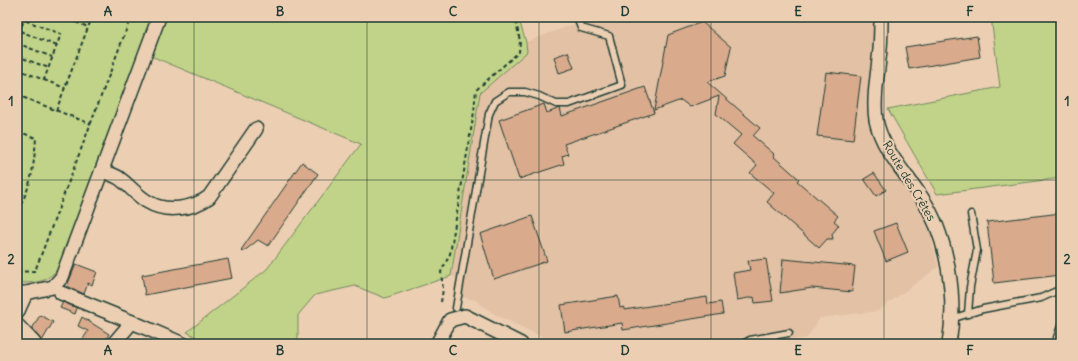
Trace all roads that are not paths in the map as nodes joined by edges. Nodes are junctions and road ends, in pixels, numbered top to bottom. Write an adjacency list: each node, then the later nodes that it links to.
1 (159, 17): 5 (street)
2 (577, 17): 10 (lane)
3 (881, 17): 13 (street, Route des Crêtes)
4 (256, 129): 5 (street)
5 (102, 170): 9 (street)
6 (971, 214): 12 (lane)
7 (1061, 289): 12 (lane)
8 (21, 290): 9 (street); 11 (street)
9 (57, 290): 14 (street)
10 (456, 308)
11 (17, 312)
12 (968, 314): 13 (lane)
13 (951, 319): 24 (street, Route des Crêtes)
14 (132, 322): 18 (street); 20 (street)
15 (1061, 326): 25 (lane)
16 (17, 327): 19 (street)
17 (789, 333): 23 (lane)
18 (115, 342)
19 (33, 344)
20 (181, 344)
21 (437, 344): 22 (street)
22 (521, 344)
23 (743, 344)
24 (949, 344)
25 (1055, 344)

